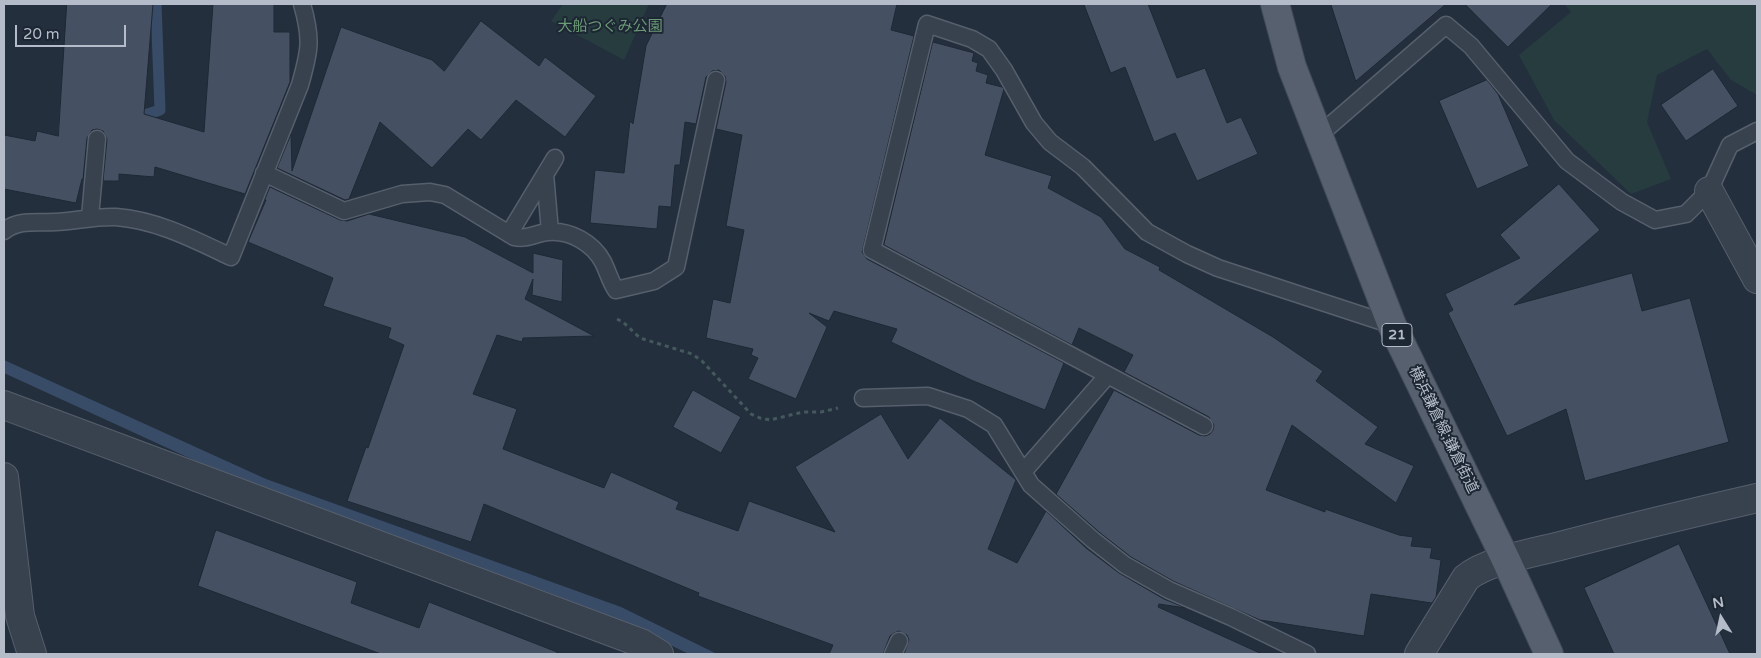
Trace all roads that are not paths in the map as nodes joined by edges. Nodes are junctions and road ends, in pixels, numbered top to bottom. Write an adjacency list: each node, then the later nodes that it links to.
1 (302, 4): 8 (lane)
2 (1275, 4): 5 (main road, 横浜鎌倉線;鎌倉街道 / 21)
3 (716, 80): 13 (lane)
4 (1757, 130): 10 (lane)
5 (1318, 136): 10 (lane); 16 (main road, 横浜鎌倉線;鎌倉街道 / 21)
6 (97, 140): 11 (lane)
7 (555, 158): 9 (lane)
8 (264, 173): 11 (lane); 14 (lane)
9 (545, 174): 13 (lane); 14 (lane)
10 (1709, 191): 15 (street)
11 (90, 217): 12 (lane)
12 (4, 231)
13 (550, 232): 14 (lane)
14 (509, 234)
15 (1757, 279)
16 (1392, 325): 17 (lane); 24 (main road, 横浜鎌倉線;鎌倉街道 / 21)
17 (1108, 375): 20 (lane); 21 (lane)
18 (863, 398): 21 (lane)
19 (4, 405): 26 (street)
20 (1204, 426)
21 (1023, 472): 27 (lane)
22 (4, 477): 25 (street)
23 (1757, 498): 24 (street)
24 (1506, 560): 28 (street); 29 (main road, 横浜鎌倉線;鎌倉街道 / 21)
25 (32, 654)
26 (659, 654)
27 (1307, 654)
28 (1419, 654)
29 (1549, 654)

